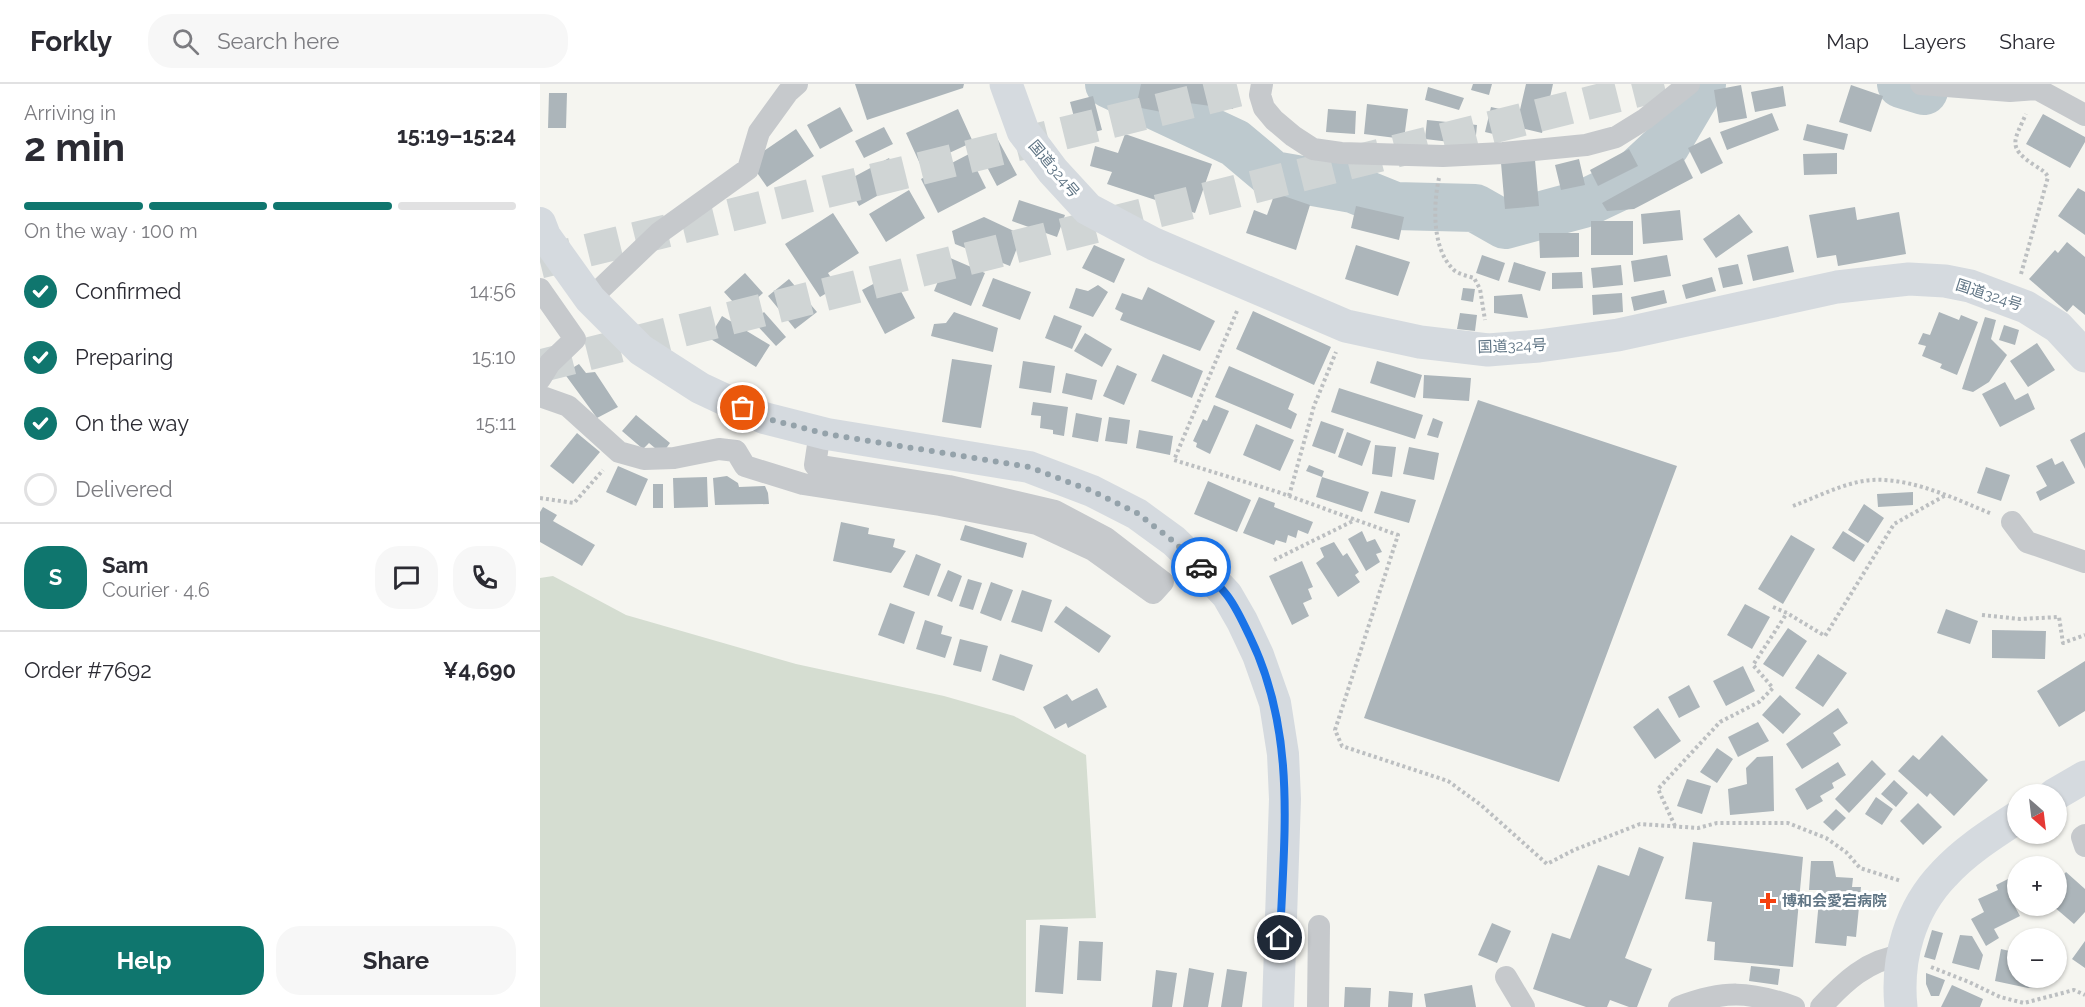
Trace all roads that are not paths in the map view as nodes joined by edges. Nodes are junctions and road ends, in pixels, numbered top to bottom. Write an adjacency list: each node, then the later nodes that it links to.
1 (797, 84): 9 (street)
2 (1006, 84): 10 (highway, 国道324号)
3 (1262, 84): 4 (street)
4 (1689, 84)
5 (1921, 84): 6 (street)
6 (2085, 115)
7 (542, 233): 9 (street)
8 (540, 289): 11 (street)
9 (590, 299): 13 (street)
10 (2085, 356)
11 (540, 379)
12 (540, 396): 13 (street)
13 (820, 432): 24 (street)
14 (2012, 522): 15 (street)
15 (2085, 562)
16 (2085, 777): 17 (highway)
17 (2067, 787)
18 (2007, 825): 22 (highway)
19 (2085, 835): 20 (street)
20 (2085, 846)
21 (1319, 926): 25 (street)
22 (1902, 956): 29 (street); 30 (highway)
23 (1506, 977): 26 (street)
24 (1278, 1007)
25 (1318, 1007)
26 (1524, 1007)
27 (1679, 1007): 28 (street)
28 (1794, 1007)
29 (1821, 1007)
30 (1901, 1007)

